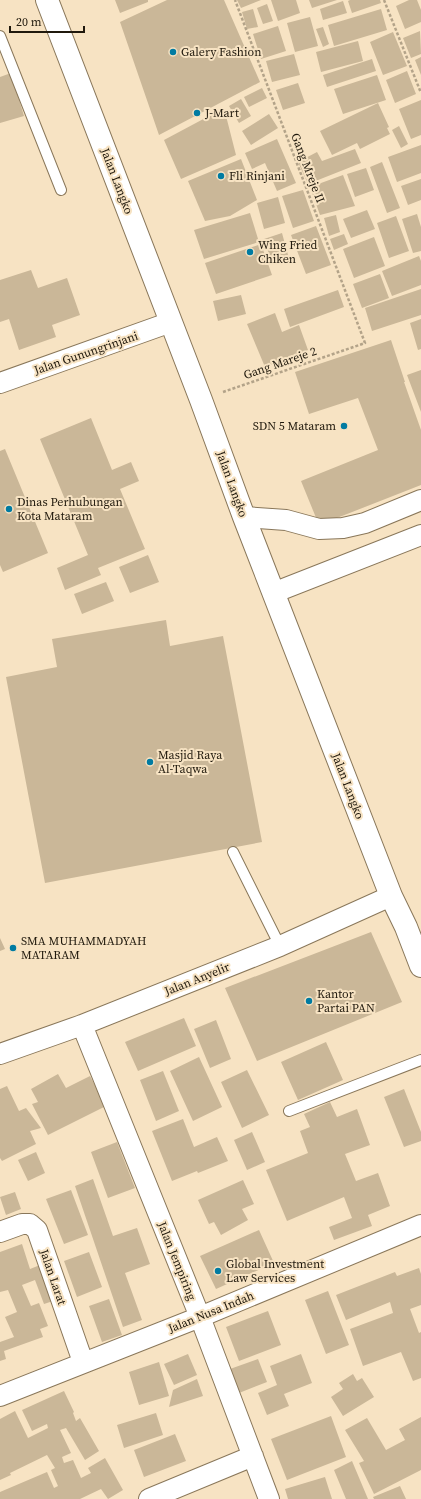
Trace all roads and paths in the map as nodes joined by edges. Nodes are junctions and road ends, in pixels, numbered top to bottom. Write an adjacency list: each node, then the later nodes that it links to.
1 (47, 0): 7 (main road, Jalan Langko)
2 (235, 0): 8 (path, Gang Mreje II)
3 (384, 0): 5 (path)
4 (0, 36): 6 (lane)
5 (421, 93)
6 (61, 190)
7 (171, 322): 9 (street, Jalan Gunungrinjani); 10 (main road, Jalan Langko)
8 (365, 343): 10 (path, Gang Mareje 2)
9 (0, 383)
10 (202, 400): 12 (main road, Jalan Langko)
11 (421, 500): 12 (street)
12 (244, 517): 14 (main road, Jalan Langko)
13 (421, 535): 14 (street)
14 (273, 593): 16 (main road, Jalan Langko)
15 (234, 852): 17 (lane)
16 (391, 896): 17 (street, Jalan Anyelir); 18 (main road, Jalan Langko)
17 (280, 946): 19 (street, Jalan Anyelir)
18 (421, 966)
19 (82, 1024): 20 (street, Jalan Anyelir); 25 (street, Jalan Jempiring)
20 (0, 1054)
21 (421, 1060): 22 (lane)
22 (288, 1111)
23 (421, 1226): 25 (street, Jalan Nusa Indah)
24 (0, 1232): 26 (street, Jalan Larat)
25 (200, 1317): 26 (street, Jalan Nusa Indah); 28 (street, Jalan Jempiring)
26 (83, 1362): 27 (street, Jalan Nusa Indah)
27 (0, 1396)
28 (252, 1456): 29 (street); 30 (street, Jalan Jempiring)
29 (149, 1499)
30 (269, 1499)

